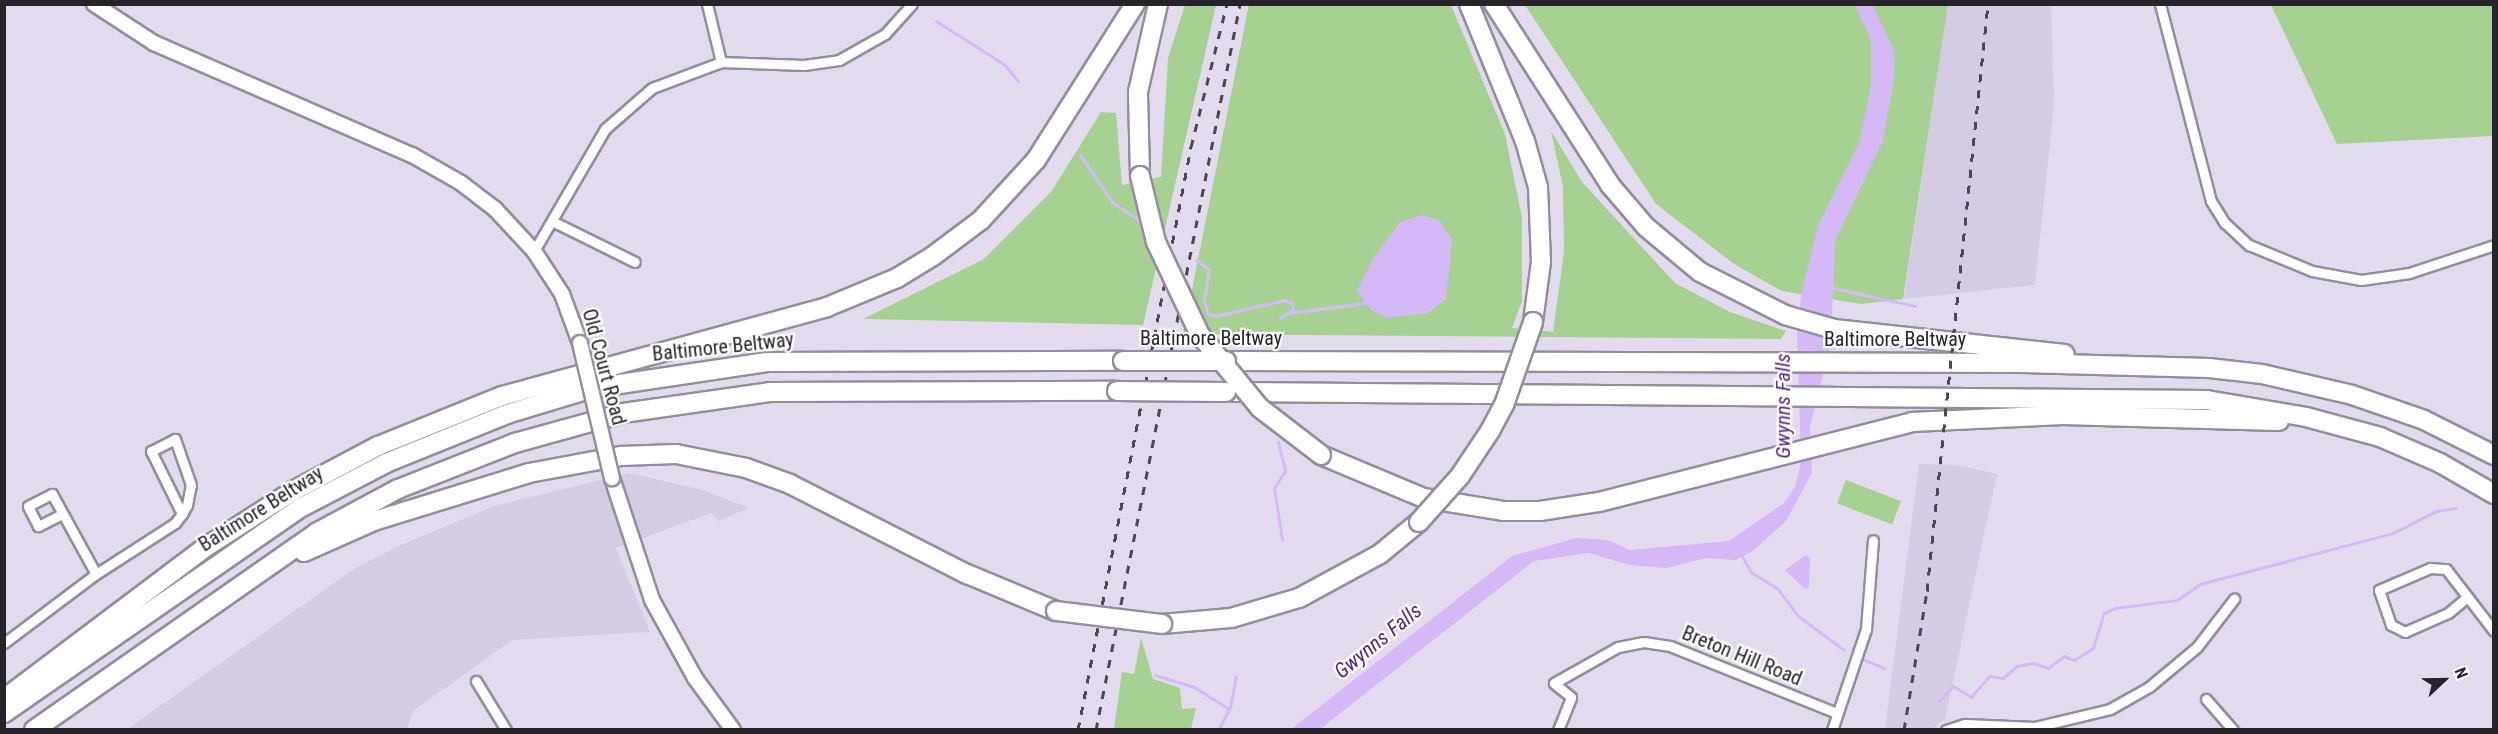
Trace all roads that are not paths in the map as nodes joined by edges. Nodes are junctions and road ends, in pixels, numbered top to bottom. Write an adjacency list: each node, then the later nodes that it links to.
1 (94, 4): 12 (main road, Old Court Road)
2 (707, 4): 9 (street)
3 (912, 4): 9 (street)
4 (1134, 4): 28 (highway)
5 (1158, 4): 15 (highway, bridge)
6 (1469, 4): 22 (highway, bridge)
7 (1494, 4): 14 (highway)
8 (2160, 4): 11 (street)
9 (722, 62): 10 (street)
10 (554, 222): 12 (street); 13 (street)
11 (2493, 245)
12 (534, 250): 34 (main road, Old Court Road, bridge)
13 (635, 262)
14 (2144, 364): 16 (highway, Baltimore Beltway); 30 (highway, Baltimore Beltway, bridge)
15 (2339, 425): 17 (highway); 22 (highway, bridge)
16 (2493, 455)
17 (2493, 495)
18 (62, 514): 21 (street)
19 (182, 514): 19 (street); 21 (street)
20 (1873, 540): 31 (street)
21 (96, 574): 26 (street)
22 (233, 588): 32 (highway)
23 (2466, 598): 23 (street); 25 (street)
24 (2234, 599): 37 (street)
25 (2493, 631)
26 (4, 643)
27 (476, 681): 33 (street)
28 (4, 699)
29 (2206, 699): 38 (street)
30 (4, 713)
31 (1837, 713): 35 (street, Breton Hill Road); 36 (street)
32 (33, 729)
33 (506, 729)
34 (733, 729)
35 (1558, 729)
36 (1832, 729)
37 (1946, 729)
38 (2233, 729)

